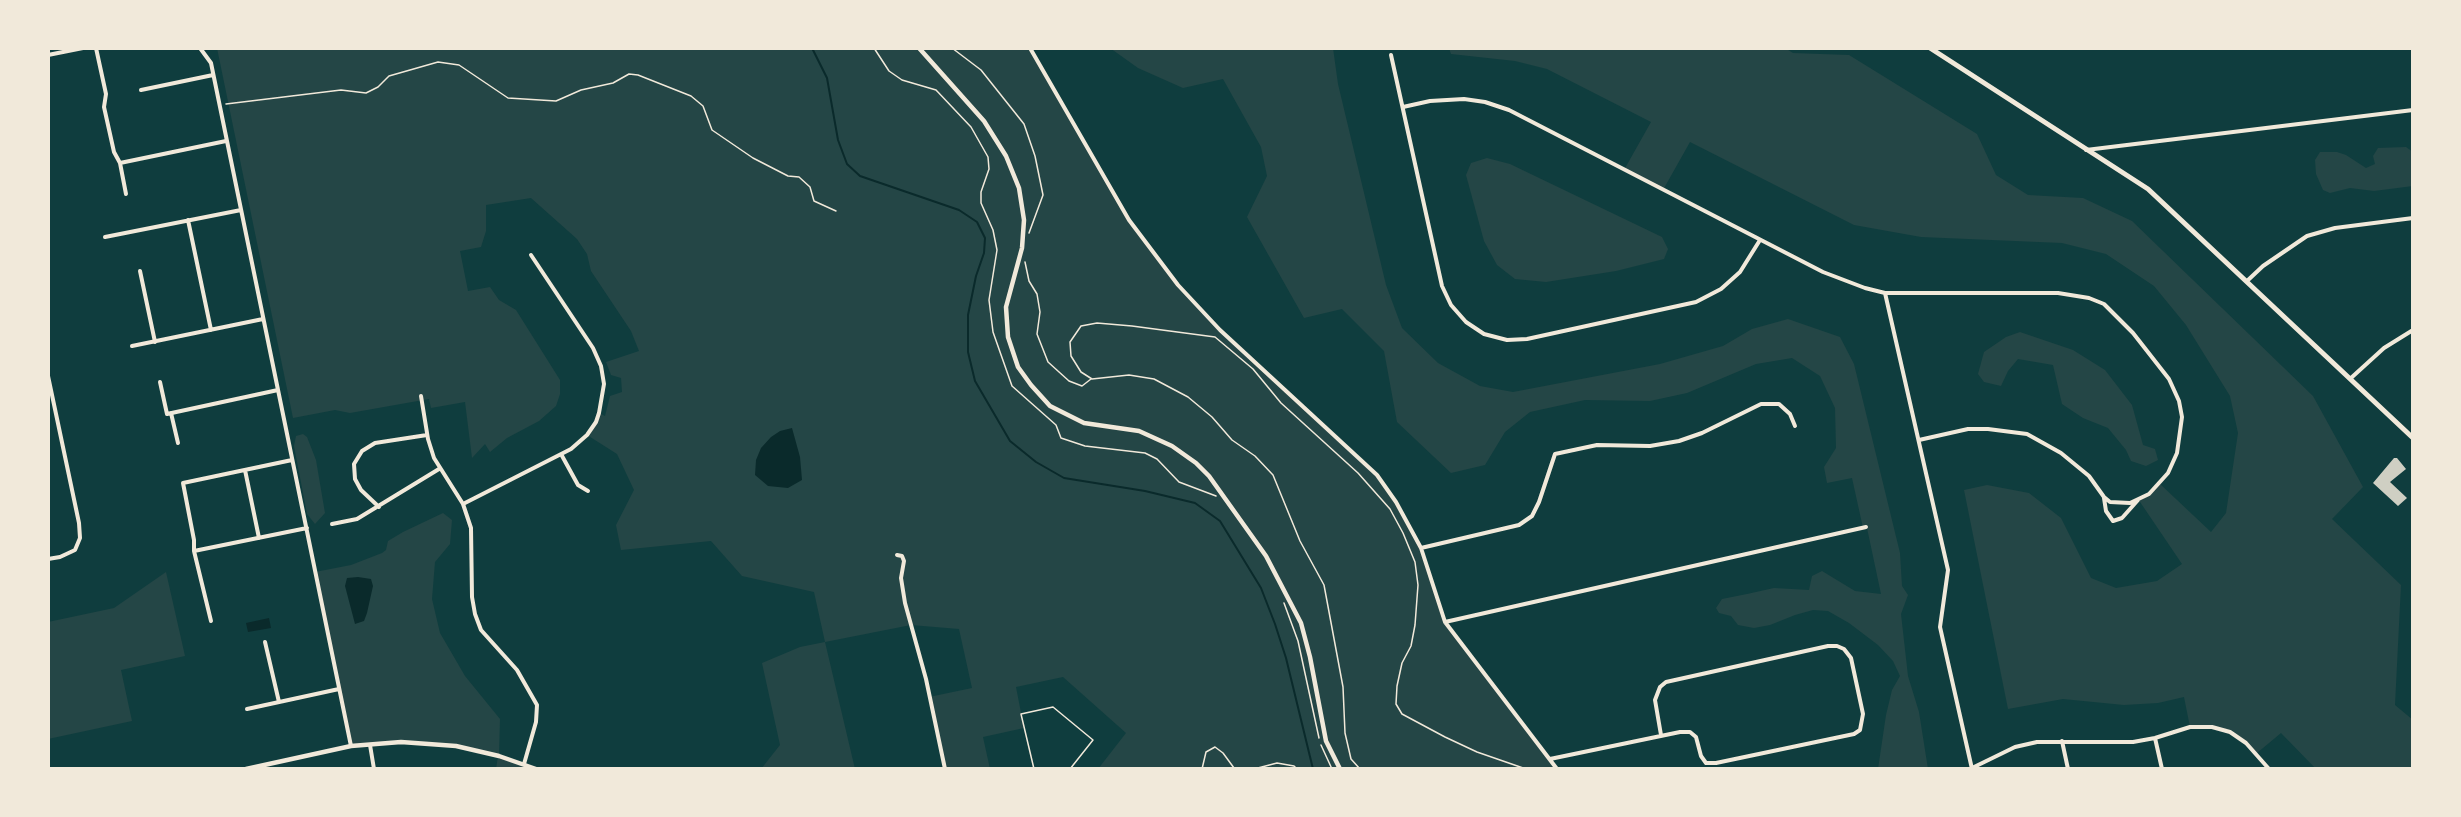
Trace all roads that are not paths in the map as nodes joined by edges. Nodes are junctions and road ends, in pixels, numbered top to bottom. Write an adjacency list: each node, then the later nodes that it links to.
1 (83, 48): 8 (street)
2 (96, 48): 16 (street)
3 (200, 48): 10 (street)
4 (919, 48): 83 (street)
5 (1030, 48): 56 (street)
6 (1930, 48): 7 (main road)
7 (1944, 51): 15 (main road)
8 (48, 55)
9 (1391, 55): 12 (street)
10 (213, 75): 11 (street); 14 (street)
11 (141, 90)
12 (1403, 107): 22 (street); 22 (street)
13 (2413, 110): 15 (street)
14 (226, 141): 16 (street); 18 (street)
15 (2086, 150): 25 (main road)
16 (120, 163): 17 (street)
17 (126, 194)
18 (241, 210): 20 (street); 27 (street)
19 (2413, 218): 25 (street)
20 (188, 220): 21 (street); 28 (street)
21 (105, 237)
22 (1760, 240): 26 (street)
23 (531, 255): 43 (street)
24 (140, 271): 30 (street)
25 (2247, 281): 33 (main road)
26 (1885, 293): 41 (street); 49 (street)
27 (263, 319): 28 (street); 35 (street)
28 (211, 330): 30 (street)
29 (2413, 330): 33 (street)
30 (155, 342): 31 (street)
31 (132, 346)
32 (48, 376): 59 (street)
33 (2351, 378): 40 (main road)
34 (160, 382): 37 (street)
35 (278, 390): 37 (street); 44 (street)
36 (421, 396): 39 (street)
37 (171, 413): 42 (street)
38 (1795, 426): 56 (street)
39 (427, 435): 45 (street); 51 (street)
40 (2413, 438)
41 (1919, 440): 48 (street); 75 (street)
42 (178, 443)
43 (561, 454): 47 (street); 50 (street)
44 (292, 460): 46 (street); 54 (street)
45 (440, 469): 50 (street); 51 (street)
46 (245, 470): 55 (street); 57 (street)
47 (588, 491)
48 (2104, 497): 49 (street); 49 (street)
49 (2138, 499)
50 (463, 504): 73 (street)
51 (379, 507): 52 (street)
52 (332, 524)
53 (1866, 527): 61 (street)
54 (307, 528): 55 (street); 63 (street)
55 (259, 538): 57 (street)
56 (1421, 548): 61 (street)
57 (194, 551): 60 (street)
58 (897, 555): 80 (street)
59 (48, 559)
60 (211, 621)
61 (1445, 622): 71 (street)
62 (265, 642): 64 (street)
63 (339, 689): 64 (street); 70 (street)
64 (279, 702): 65 (street)
65 (247, 710)
66 (1661, 735): 66 (street); 71 (street)
67 (2155, 738): 68 (street); 86 (street); 87 (street)
68 (2062, 741): 75 (street); 85 (street)
69 (370, 745): 70 (street); 73 (street); 78 (street)
70 (351, 746): 72 (street)
71 (1550, 759): 84 (street)
72 (276, 763): 74 (street); 77 (street)
73 (524, 764): 79 (street)
74 (265, 767): 76 (street)
75 (1972, 768)
76 (246, 769)
77 (277, 769)
78 (374, 769)
79 (536, 769)
80 (945, 769)
81 (1034, 769): 82 (lane)
82 (1070, 769)
83 (1340, 769)
84 (1557, 769)
85 (2068, 769)
86 (2162, 769)
87 (2269, 769)

